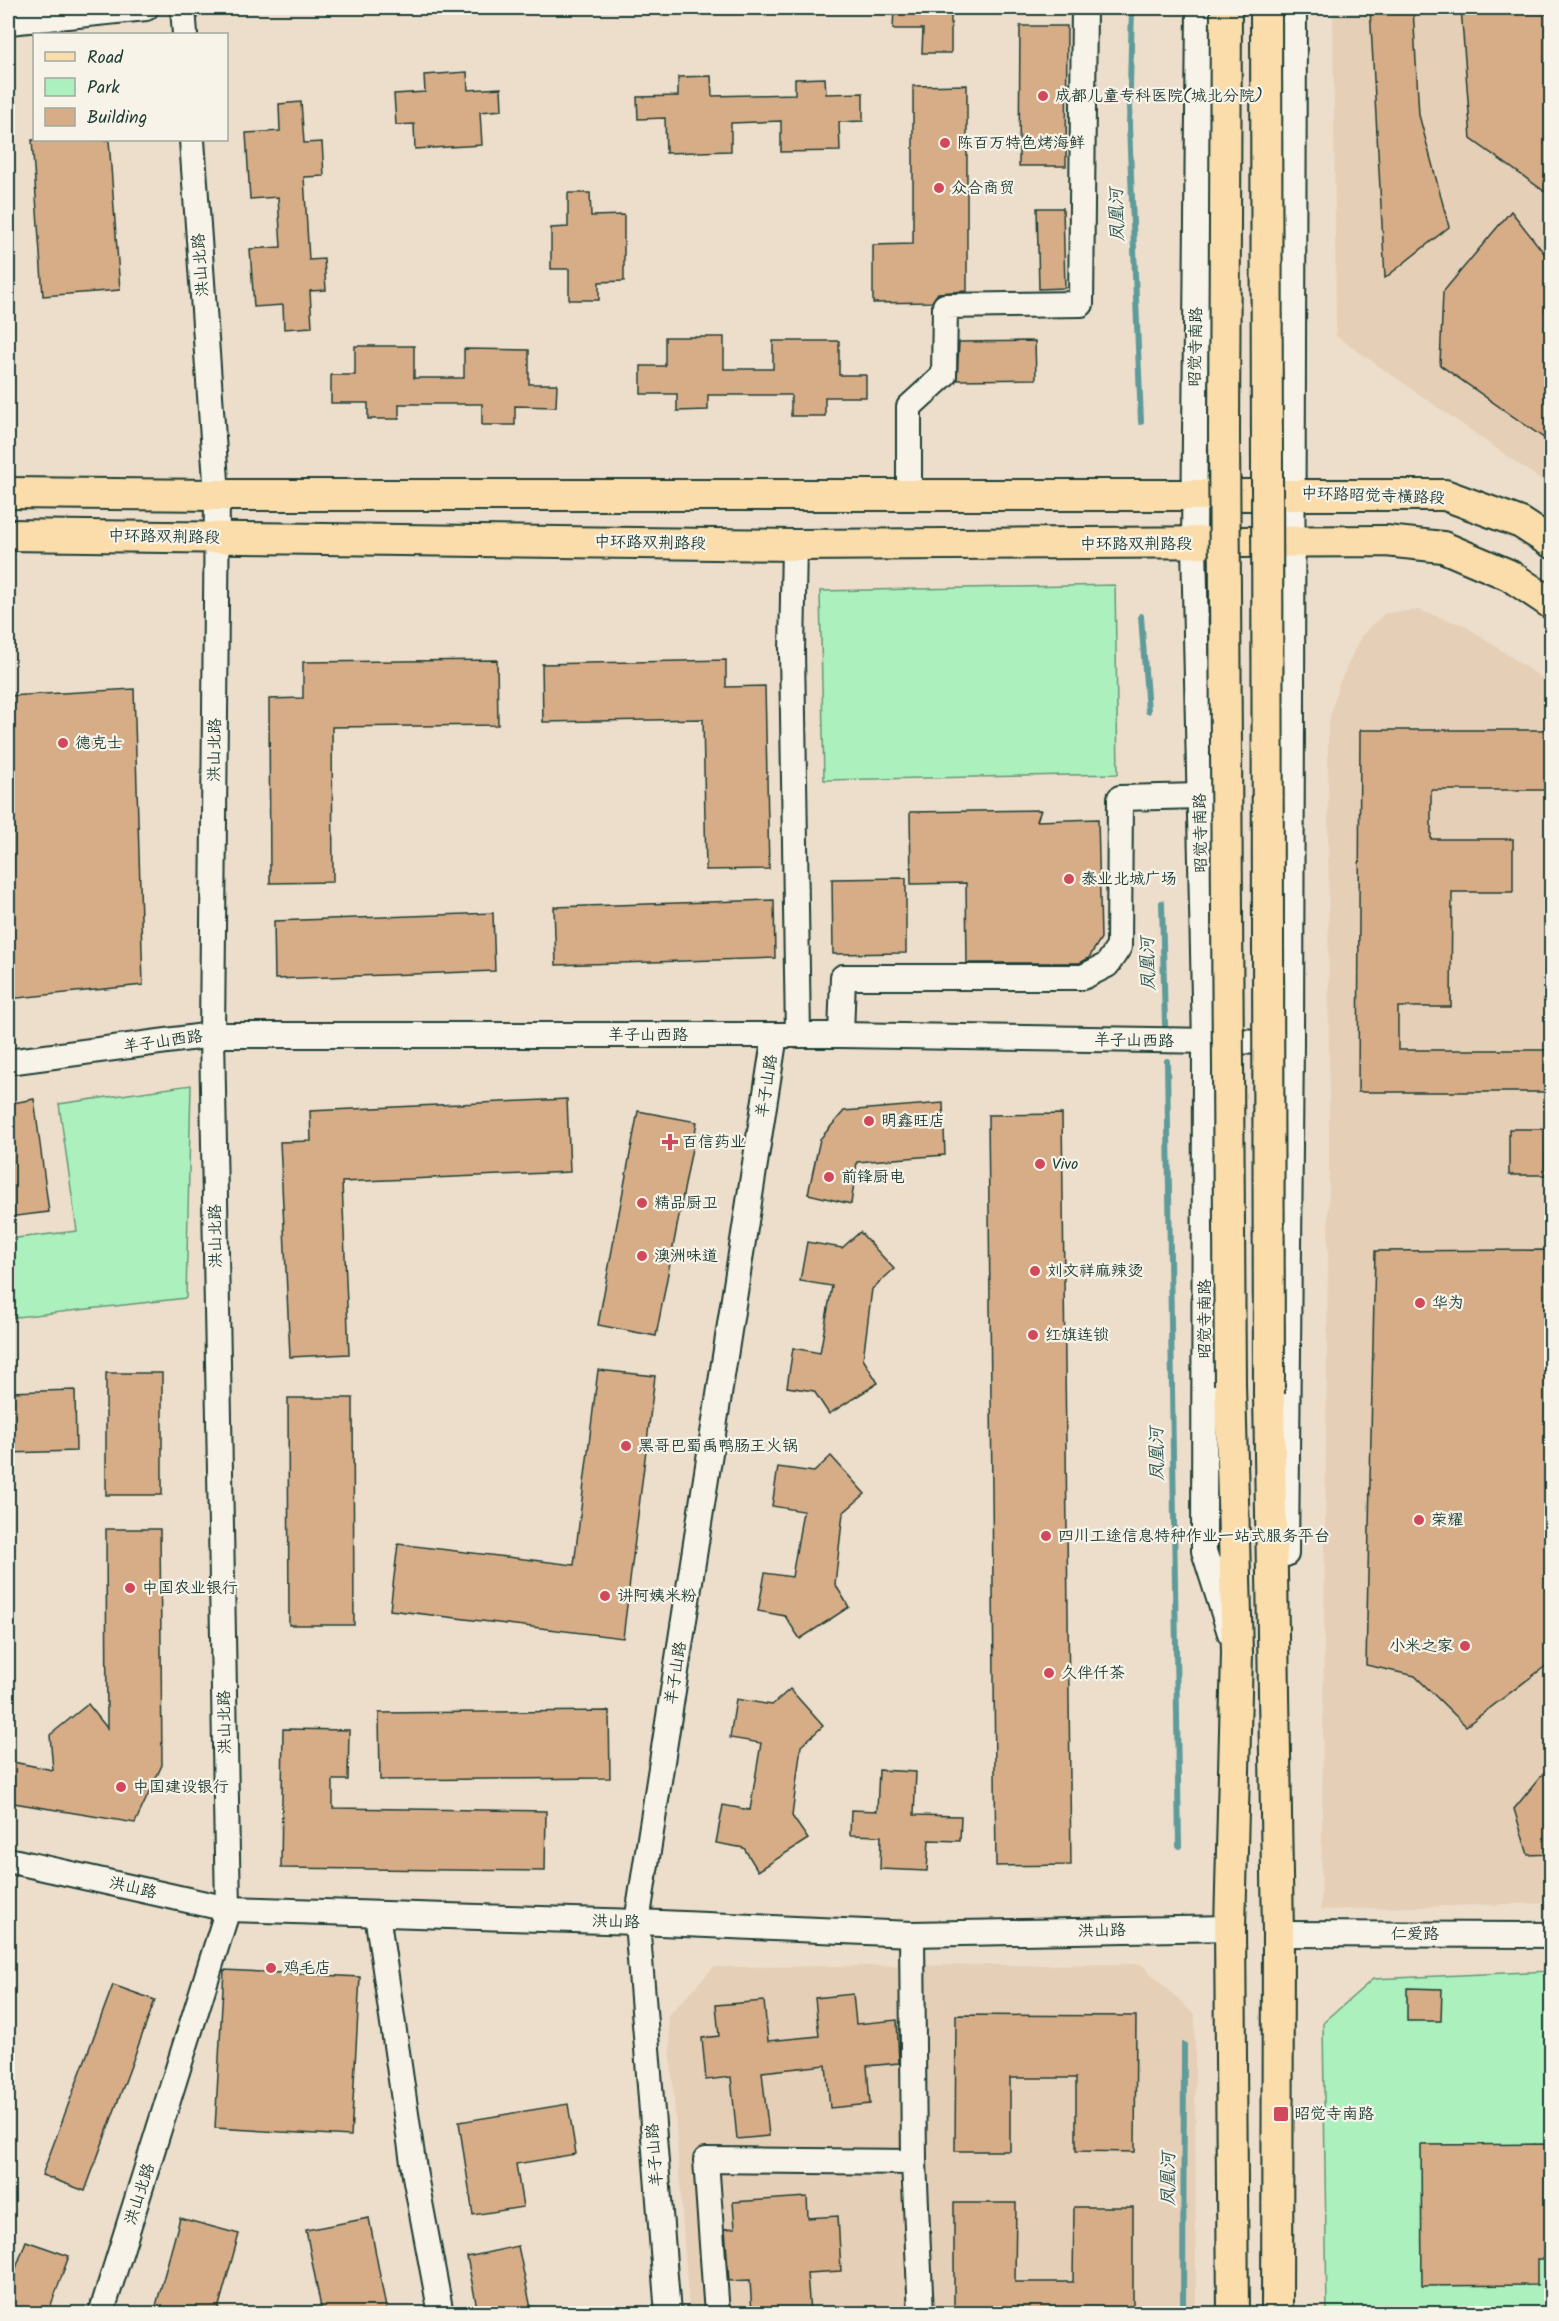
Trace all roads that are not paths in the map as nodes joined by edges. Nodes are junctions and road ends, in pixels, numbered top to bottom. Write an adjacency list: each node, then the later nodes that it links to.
1 (146, 8): 8 (street)
2 (183, 8): 9 (street)
3 (1084, 8): 15 (street)
4 (1199, 8): 14 (street, 昭觉寺南路)
5 (1226, 8): 30 (main road, 昭觉寺南路, bridge)
6 (1266, 8): 31 (main road, bridge)
7 (1294, 8): 12 (street)
8 (9, 22)
9 (184, 33)
10 (192, 141): 13 (street, 洪山北路)
11 (8, 493): 13 (main road)
12 (1292, 493): 14 (main road); 18 (street); 19 (main road, 中环路昭觉寺横路段)
13 (217, 495): 15 (main road); 17 (street, 洪山北路)
14 (1195, 496): 15 (main road); 20 (street, 昭觉寺南路)
15 (909, 497)
16 (8, 535): 17 (main road, 中环路双荆路段)
17 (218, 537): 21 (main road, 中环路双荆路段); 24 (street, 洪山北路)
18 (1292, 541): 20 (main road, 中环路双荆路段); 22 (main road); 27 (street)
19 (1551, 543)
20 (1194, 544): 21 (main road, 中环路双荆路段); 23 (street, 昭觉寺南路)
21 (794, 545): 25 (street, 羊子山路)
22 (1551, 604)
23 (1200, 796): 26 (street); 28 (street, 昭觉寺南路)
24 (212, 1035): 25 (street, 羊子山西路); 29 (street, 羊子山西路); 33 (street, 洪山北路)
25 (786, 1035): 26 (street, 羊子山西路); 35 (street, 羊子山路)
26 (841, 1035): 28 (street, 羊子山西路)
27 (1291, 1042): 28 (street, 羊子山西路); 31 (street)
28 (1205, 1043): 30 (street, 昭觉寺南路)
29 (8, 1062)
30 (1237, 1653): 36 (main road, 昭觉寺南路)
31 (1273, 1654): 38 (main road)
32 (8, 1860): 33 (street, 洪山路)
33 (228, 1909): 34 (street, 洪山路); 41 (street, 洪山北路)
34 (377, 1914): 35 (street, 洪山路); 42 (street)
35 (637, 1922): 37 (street, 洪山路); 43 (street, 羊子山路)
36 (1230, 1928): 37 (street, 洪山路); 46 (main road, 昭觉寺南路)
37 (912, 1934): 40 (street)
38 (1278, 1934): 39 (street, 仁爱路); 47 (main road)
39 (1551, 1935)
40 (914, 2162): 44 (street); 45 (street)
41 (101, 2313)
42 (441, 2313)
43 (668, 2313)
44 (717, 2313)
45 (921, 2313)
46 (1233, 2313)
47 (1277, 2313)

